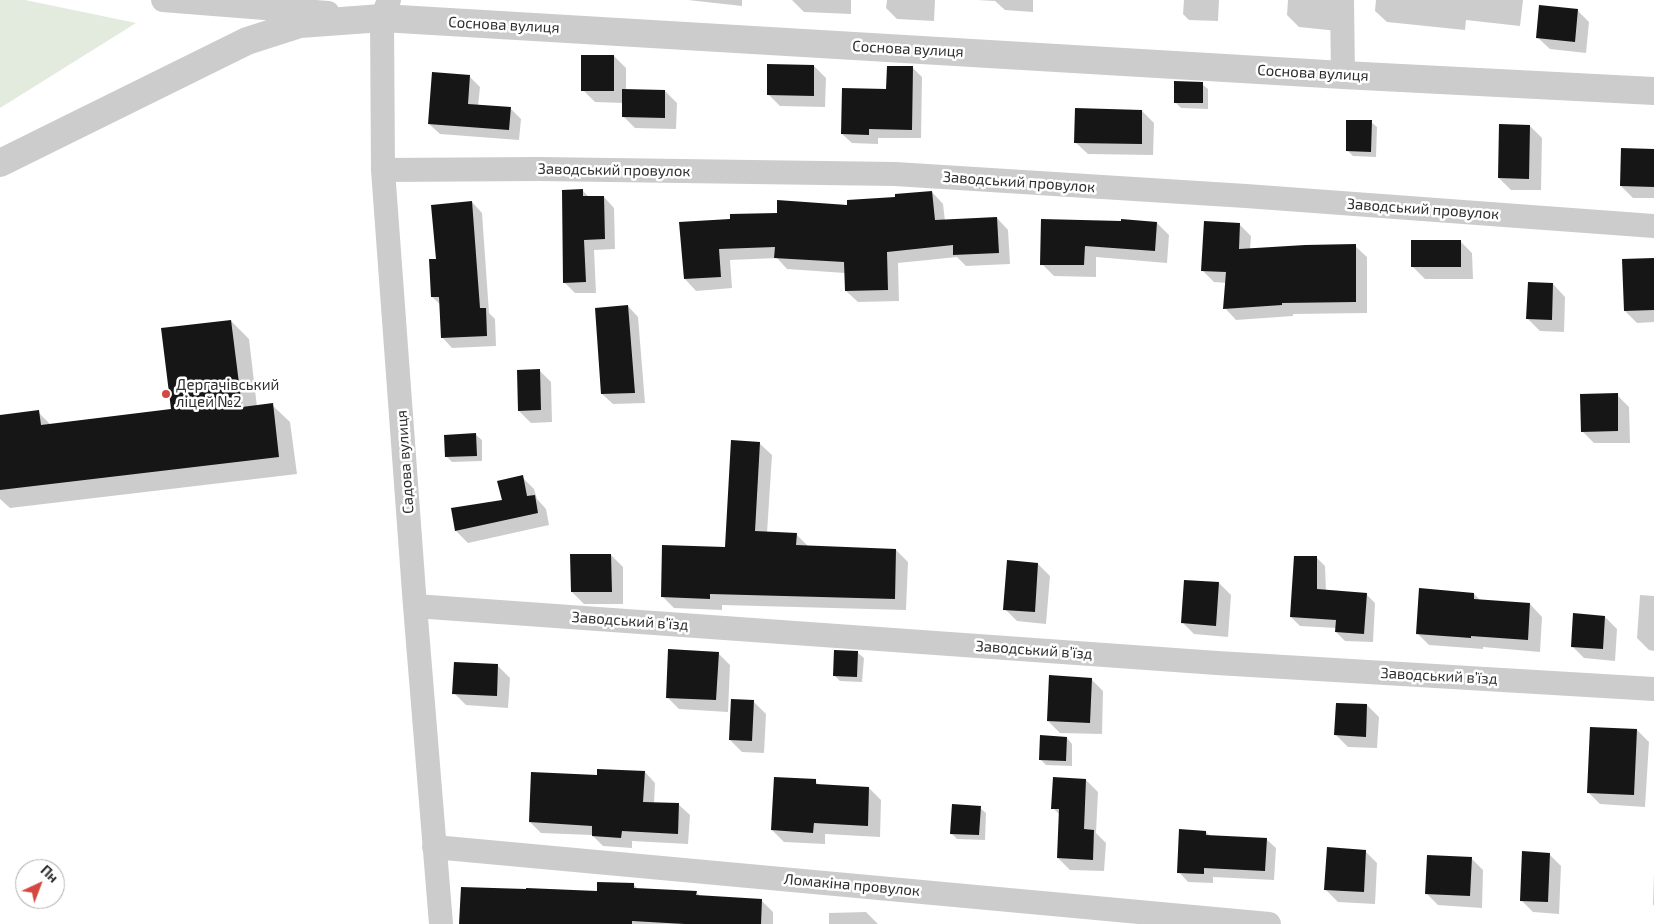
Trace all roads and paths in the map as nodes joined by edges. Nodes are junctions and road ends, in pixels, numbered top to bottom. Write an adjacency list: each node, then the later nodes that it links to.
1 (163, 0): 3 (street, Соснова вулиця)
2 (1342, 0): 4 (street)
3 (385, 9): 4 (street, Соснова вулиця); 6 (street); 7 (street, Садова вулиця)
4 (1343, 75): 5 (street, Соснова вулиця)
5 (1654, 91)
6 (0, 163)
7 (383, 170): 8 (street, Заводський провулок); 9 (street, Садова вулиця)
8 (1654, 226)
9 (415, 606): 10 (street, Заводський в’їзд); 11 (street, Садова вулиця)
10 (1654, 689)
11 (434, 847): 12 (street, Садова вулиця); 13 (street, Ломакіна провулок)
12 (441, 924)
13 (1269, 924)

